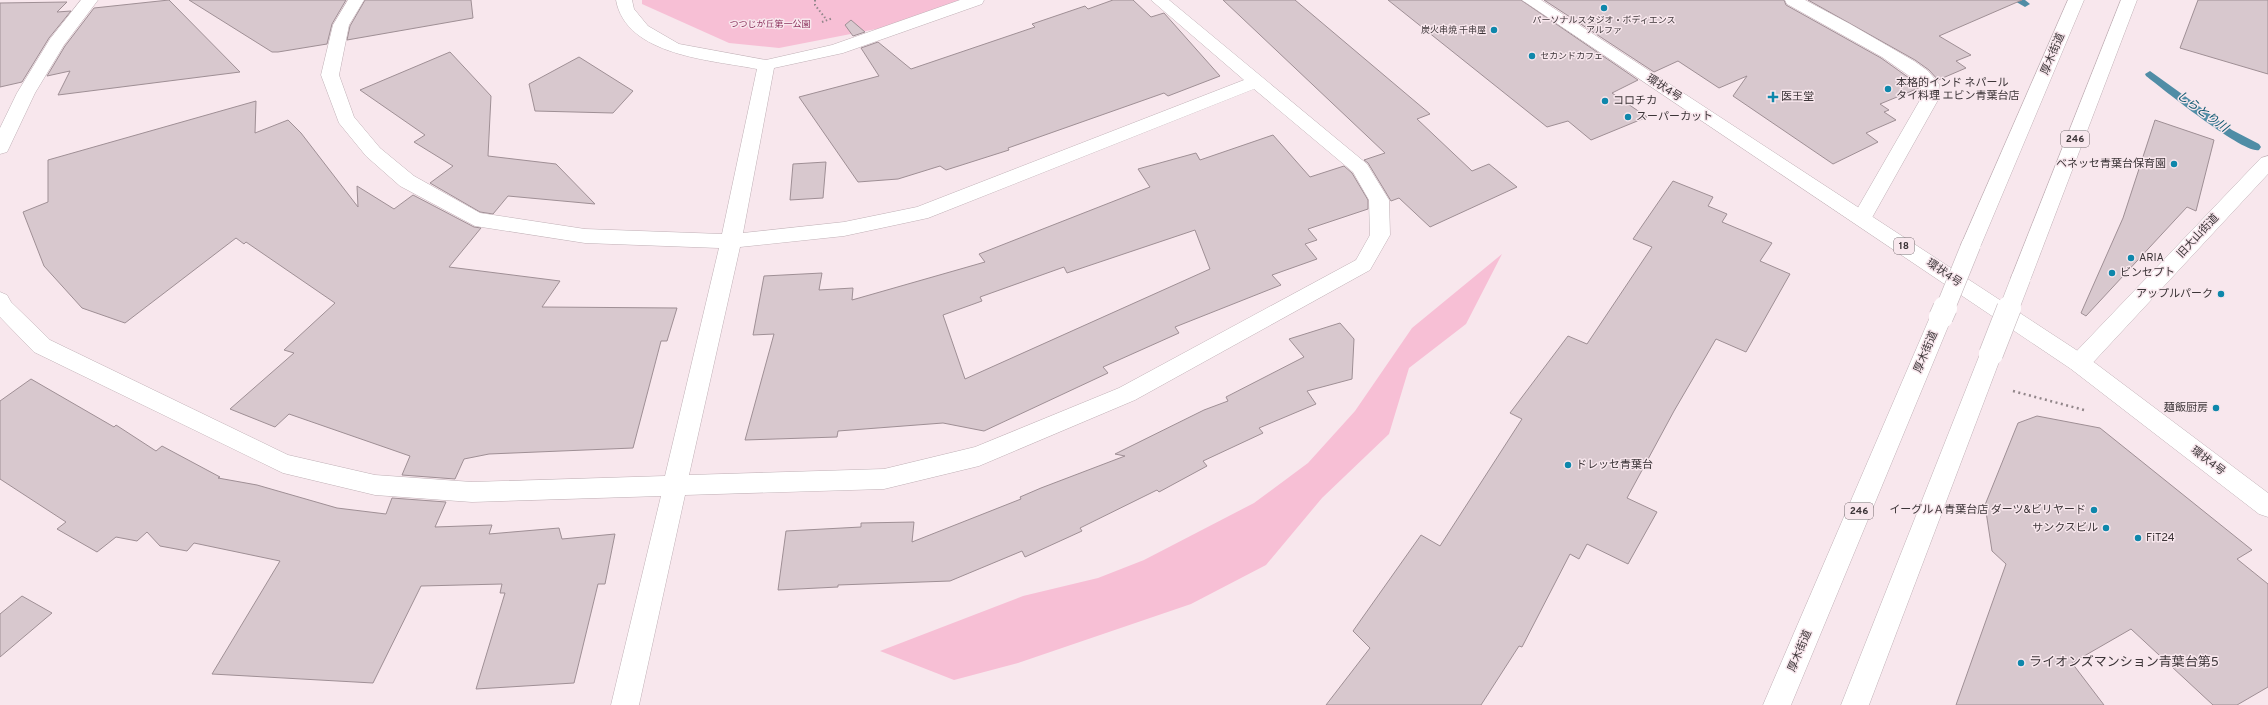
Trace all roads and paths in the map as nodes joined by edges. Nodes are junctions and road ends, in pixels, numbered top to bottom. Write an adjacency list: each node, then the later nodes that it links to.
1 (90, 0): 14 (main road)
2 (356, 0): 17 (main road)
3 (624, 0): 12 (main road)
4 (815, 0): 11 (path)
5 (976, 0): 12 (main road)
6 (1159, 0): 13 (main road)
7 (1530, 0): 16 (main road, 環状4号 / 18)
8 (1793, 0): 16 (main road)
9 (2076, 0): 25 (main road, 厚木街道 / 246, bridge)
10 (2129, 0): 26 (main road, 246, bridge)
11 (826, 19)
12 (766, 66): 17 (main road)
13 (1258, 80): 17 (main road); 22 (main road)
14 (0, 148)
15 (2268, 162): 19 (main road, 旧大山街道)
16 (1862, 218): 19 (main road, 環状4号 / 18)
17 (731, 241): 22 (main road)
18 (0, 300): 22 (main road)
19 (2079, 363): 23 (main road, 環状4号 / 18)
20 (2008, 390): 21 (path)
21 (2087, 411)
22 (673, 487): 24 (main road)
23 (2268, 507)
24 (625, 705)
25 (1777, 705)
26 (1855, 705)

